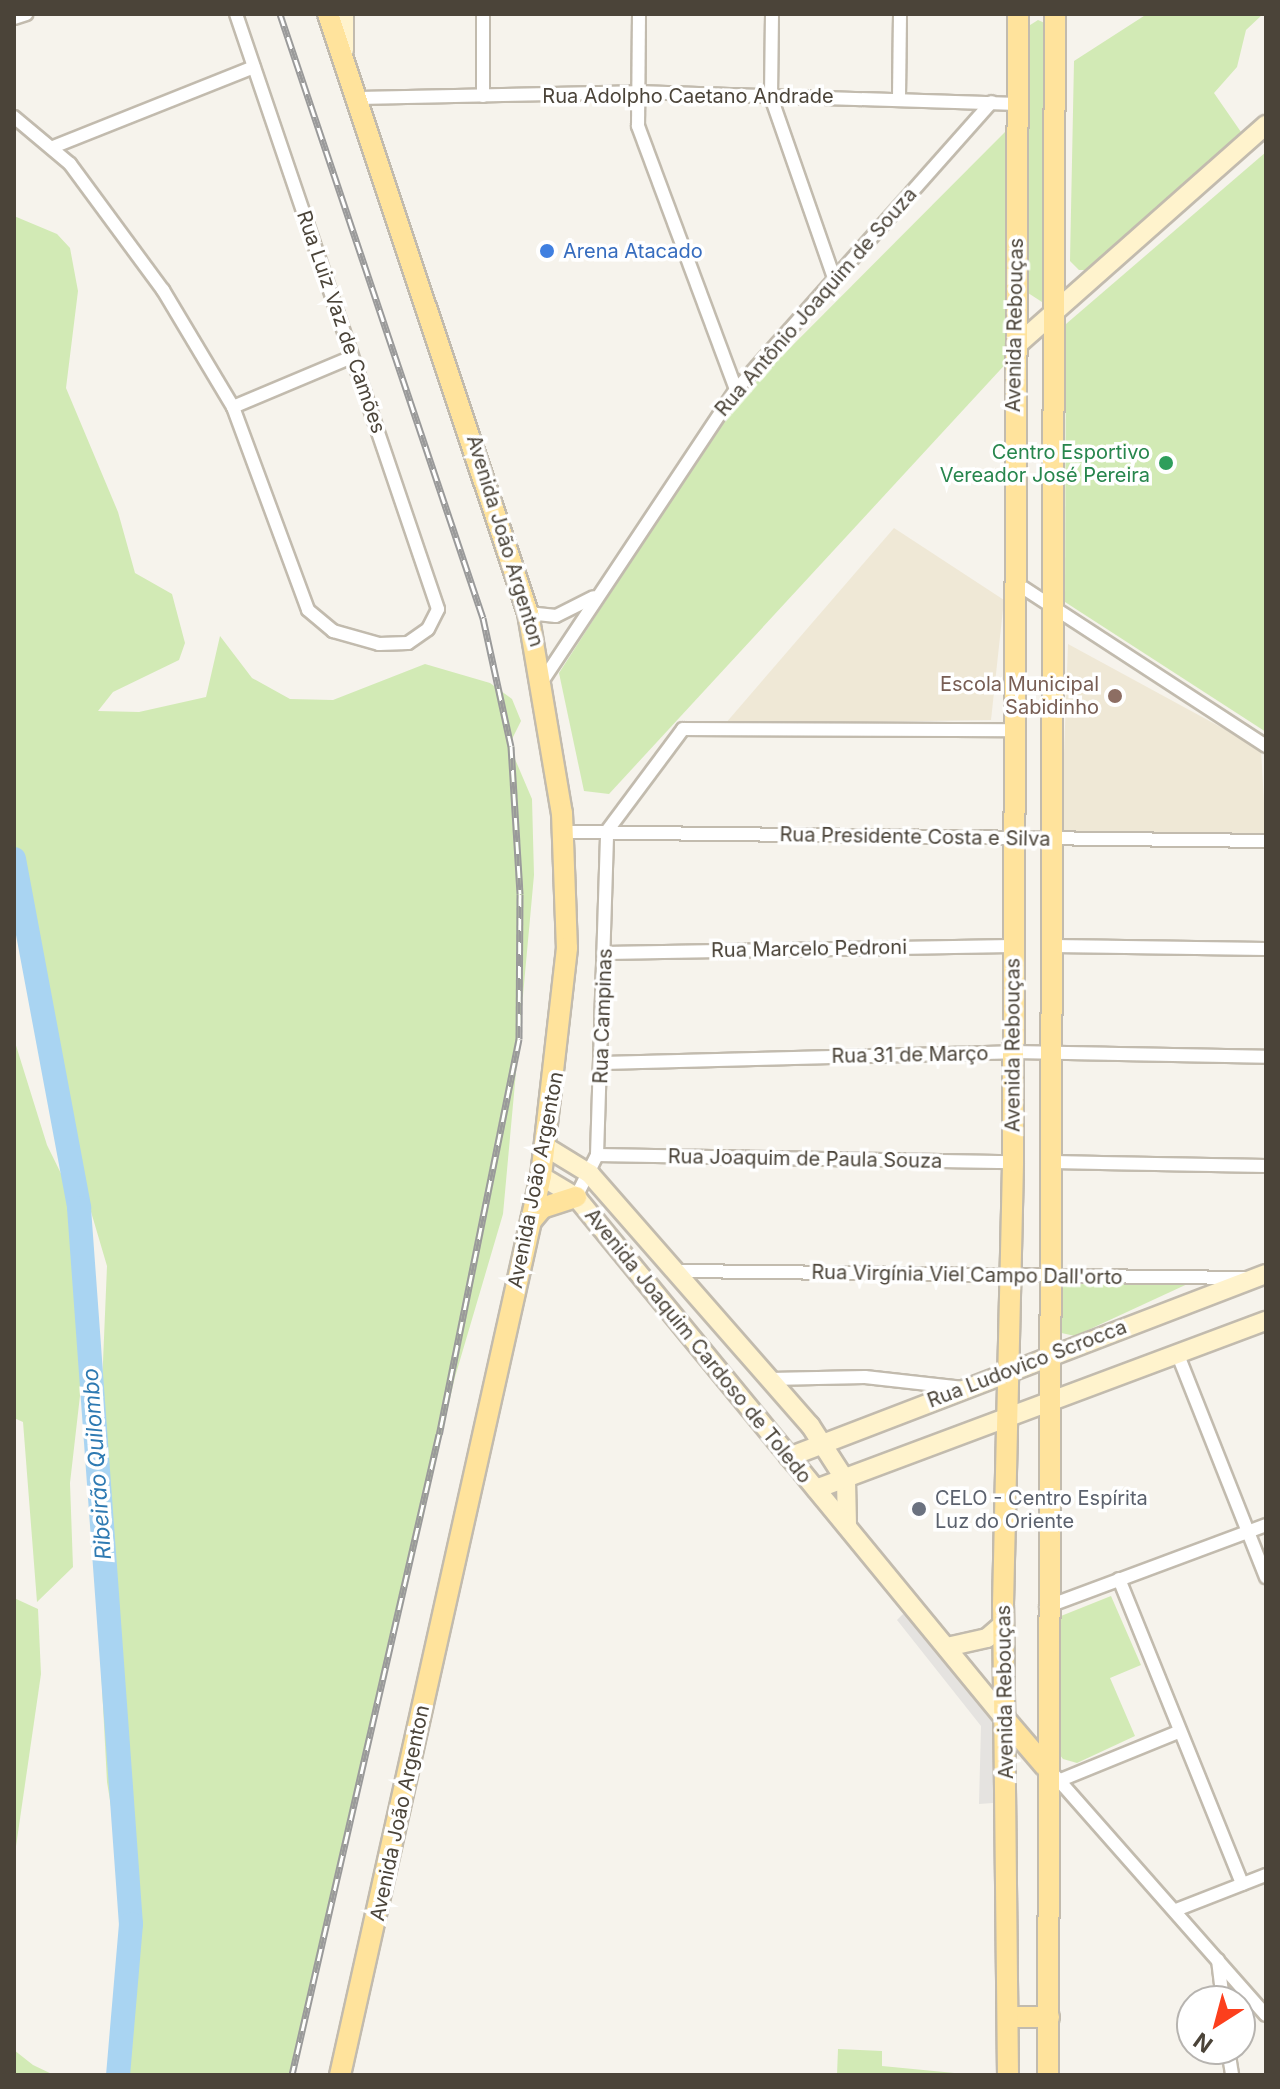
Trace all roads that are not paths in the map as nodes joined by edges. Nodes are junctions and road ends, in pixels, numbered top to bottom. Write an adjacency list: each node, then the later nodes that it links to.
1 (26, 14): 11 (street)
2 (236, 14): 13 (street, Rua Luiz Vaz de Camões)
3 (328, 14): 12 (main road, Avenida João Argenton)
4 (344, 14): 12 (street)
5 (483, 14): 15 (street)
6 (639, 14): 14 (street)
7 (772, 14): 16 (street)
8 (900, 14): 17 (street)
9 (1018, 14): 20 (main road, Avenida Rebouças)
10 (1055, 14): 25 (main road, Avenida Rebouças)
11 (14, 18)
12 (343, 57): 18 (main road, Avenida João Argenton)
13 (254, 67): 23 (street); 27 (street, Rua Luiz Vaz de Camões)
14 (636, 92): 15 (street, Rua Adolpho Caetano Andrade); 16 (street, Rua Adolpho Caetano Andrade); 28 (street)
15 (483, 96): 18 (street, Rua Adolpho Caetano Andrade)
16 (771, 97): 17 (street, Rua Adolpho Caetano Andrade); 24 (street)
17 (899, 97): 19 (street, Rua Adolpho Caetano Andrade)
18 (358, 98): 33 (main road, Avenida João Argenton)
19 (992, 102): 20 (street, Rua Adolpho Caetano Andrade); 24 (street, Rua Antônio Joaquim de Souza)
20 (1018, 104): 26 (main road, Avenida Rebouças)
21 (14, 117): 23 (street)
22 (1266, 125): 25 (street)
23 (53, 147): 29 (street)
24 (833, 275): 28 (street, Rua Antônio Joaquim de Souza)
25 (1056, 308): 26 (street); 32 (main road, Avenida Rebouças)
26 (1016, 346): 30 (main road, Avenida Rebouças)
27 (352, 357): 29 (street); 29 (street, Rua Luiz Vaz de Camões)
28 (736, 390): 31 (street, Rua Antônio Joaquim de Souza)
29 (233, 407)
30 (1010, 579): 32 (street); 35 (main road, Avenida Rebouças)
31 (600, 593): 33 (street, Rua Antônio Joaquim de Souza); 34 (street, Rua Antônio Joaquim de Souza)
32 (1052, 607): 36 (street); 40 (main road, Avenida Rebouças)
33 (528, 613): 34 (main road, Avenida João Argenton)
34 (545, 677): 38 (main road, Avenida João Argenton)
35 (1014, 730): 37 (street); 39 (main road, Avenida Rebouças)
36 (1266, 746)
37 (607, 831): 38 (street, Rua Presidente Costa e Silva); 39 (street, Rua Presidente Costa e Silva); 45 (street, Rua Campinas)
38 (563, 832): 50 (main road, Avenida João Argenton)
39 (1011, 840): 40 (street, Rua Presidente Costa e Silva); 42 (main road, Avenida Rebouças)
40 (1052, 840): 41 (street, Rua Presidente Costa e Silva); 43 (main road, Avenida Rebouças)
41 (1266, 841)
42 (1012, 946): 45 (street, Rua Marcelo Pedroni); 46 (main road, Avenida Rebouças)
43 (1053, 946): 44 (street); 47 (main road, Avenida Rebouças)
44 (1266, 949)
45 (605, 953): 49 (street, Rua Campinas)
46 (1013, 1052): 47 (street, Rua 31 de Março); 49 (street, Rua 31 de Março); 52 (main road, Avenida Rebouças)
47 (1053, 1053): 48 (street, Rua 31 de Março); 53 (main road, Avenida Rebouças)
48 (1266, 1057)
49 (603, 1063): 51 (street, Rua Campinas)
50 (546, 1147): 55 (street, Avenida Joaquim Cardoso de Toledo); 56 (main road, Avenida João Argenton)
51 (597, 1155): 52 (street, Rua Joaquim de Paula Souza); 55 (street, Rua Campinas)
52 (1013, 1162): 60 (main road, Avenida Rebouças)
53 (1053, 1162): 54 (street); 61 (main road, Avenida Rebouças)
54 (1266, 1166)
55 (590, 1174): 57 (street, Rua Campinas); 59 (street, Avenida Joaquim Cardoso de Toledo)
56 (541, 1176): 57 (street, Avenida Joaquim Cardoso de Toledo); 58 (main road, Avenida João Argenton)
57 (576, 1197): 58 (main road); 72 (street, Avenida Joaquim Cardoso de Toledo)
58 (531, 1221): 95 (main road, Avenida João Argenton)
59 (682, 1271): 60 (street, Rua Virgínia Viel Campo Dall'orto); 67 (street, Avenida Joaquim Cardoso de Toledo)
60 (1010, 1276): 61 (street, Rua Virgínia Viel Campo Dall'orto); 66 (main road, Avenida Rebouças)
61 (1048, 1276): 62 (street, Rua Virgínia Viel Campo Dall'orto); 64 (main road, Avenida Rebouças)
62 (1259, 1276): 64 (street, Rua Ludovico Scrocca)
63 (1266, 1321): 65 (street)
64 (1049, 1355): 66 (street, Rua Ludovico Scrocca); 69 (main road, Avenida Rebouças)
65 (1178, 1355): 69 (street); 77 (street)
66 (1009, 1371): 68 (street, Rua Ludovico Scrocca); 70 (main road, Avenida Rebouças)
67 (770, 1379): 68 (street); 71 (street, Avenida Joaquim Cardoso de Toledo)
68 (963, 1388): 71 (street, Rua Ludovico Scrocca)
69 (1048, 1405): 70 (street); 80 (main road, Avenida Rebouças)
70 (1008, 1420): 73 (street); 81 (main road, Avenida Rebouças)
71 (825, 1445): 72 (street, Rua Ludovico Scrocca); 73 (street, Avenida Joaquim Cardoso de Toledo)
72 (789, 1457): 74 (street, Avenida Joaquim Cardoso de Toledo)
73 (846, 1481): 74 (street); 76 (street, Avenida Joaquim Cardoso de Toledo)
74 (816, 1489): 76 (street, Avenida Joaquim Cardoso de Toledo)
75 (1266, 1525): 77 (street)
76 (847, 1526): 82 (street, Avenida Joaquim Cardoso de Toledo)
77 (1248, 1531): 78 (street); 79 (street)
78 (1266, 1577)
79 (1119, 1579): 80 (street); 84 (street)
80 (1046, 1607): 85 (main road, Avenida Rebouças)
81 (1003, 1624): 82 (street); 83 (main road, Avenida Rebouças)
82 (947, 1647): 83 (street, Avenida Joaquim Cardoso de Toledo)
83 (1004, 1718): 85 (main road); 93 (main road, Avenida Rebouças)
84 (1178, 1732): 86 (street); 88 (street)
85 (1045, 1766): 86 (street); 94 (main road, Avenida Rebouças)
86 (1063, 1779): 89 (street)
87 (1266, 1875): 88 (street)
88 (1242, 1884): 89 (street)
89 (1176, 1910): 90 (street)
90 (1218, 1960): 91 (street); 92 (street)
91 (1221, 1985)
92 (1266, 2015)
93 (1009, 2017): 94 (main road); 96 (main road, Avenida Rebouças)
94 (1049, 2017): 97 (main road, Avenida Rebouças)
95 (340, 2075)
96 (1008, 2075)
97 (1048, 2075)

